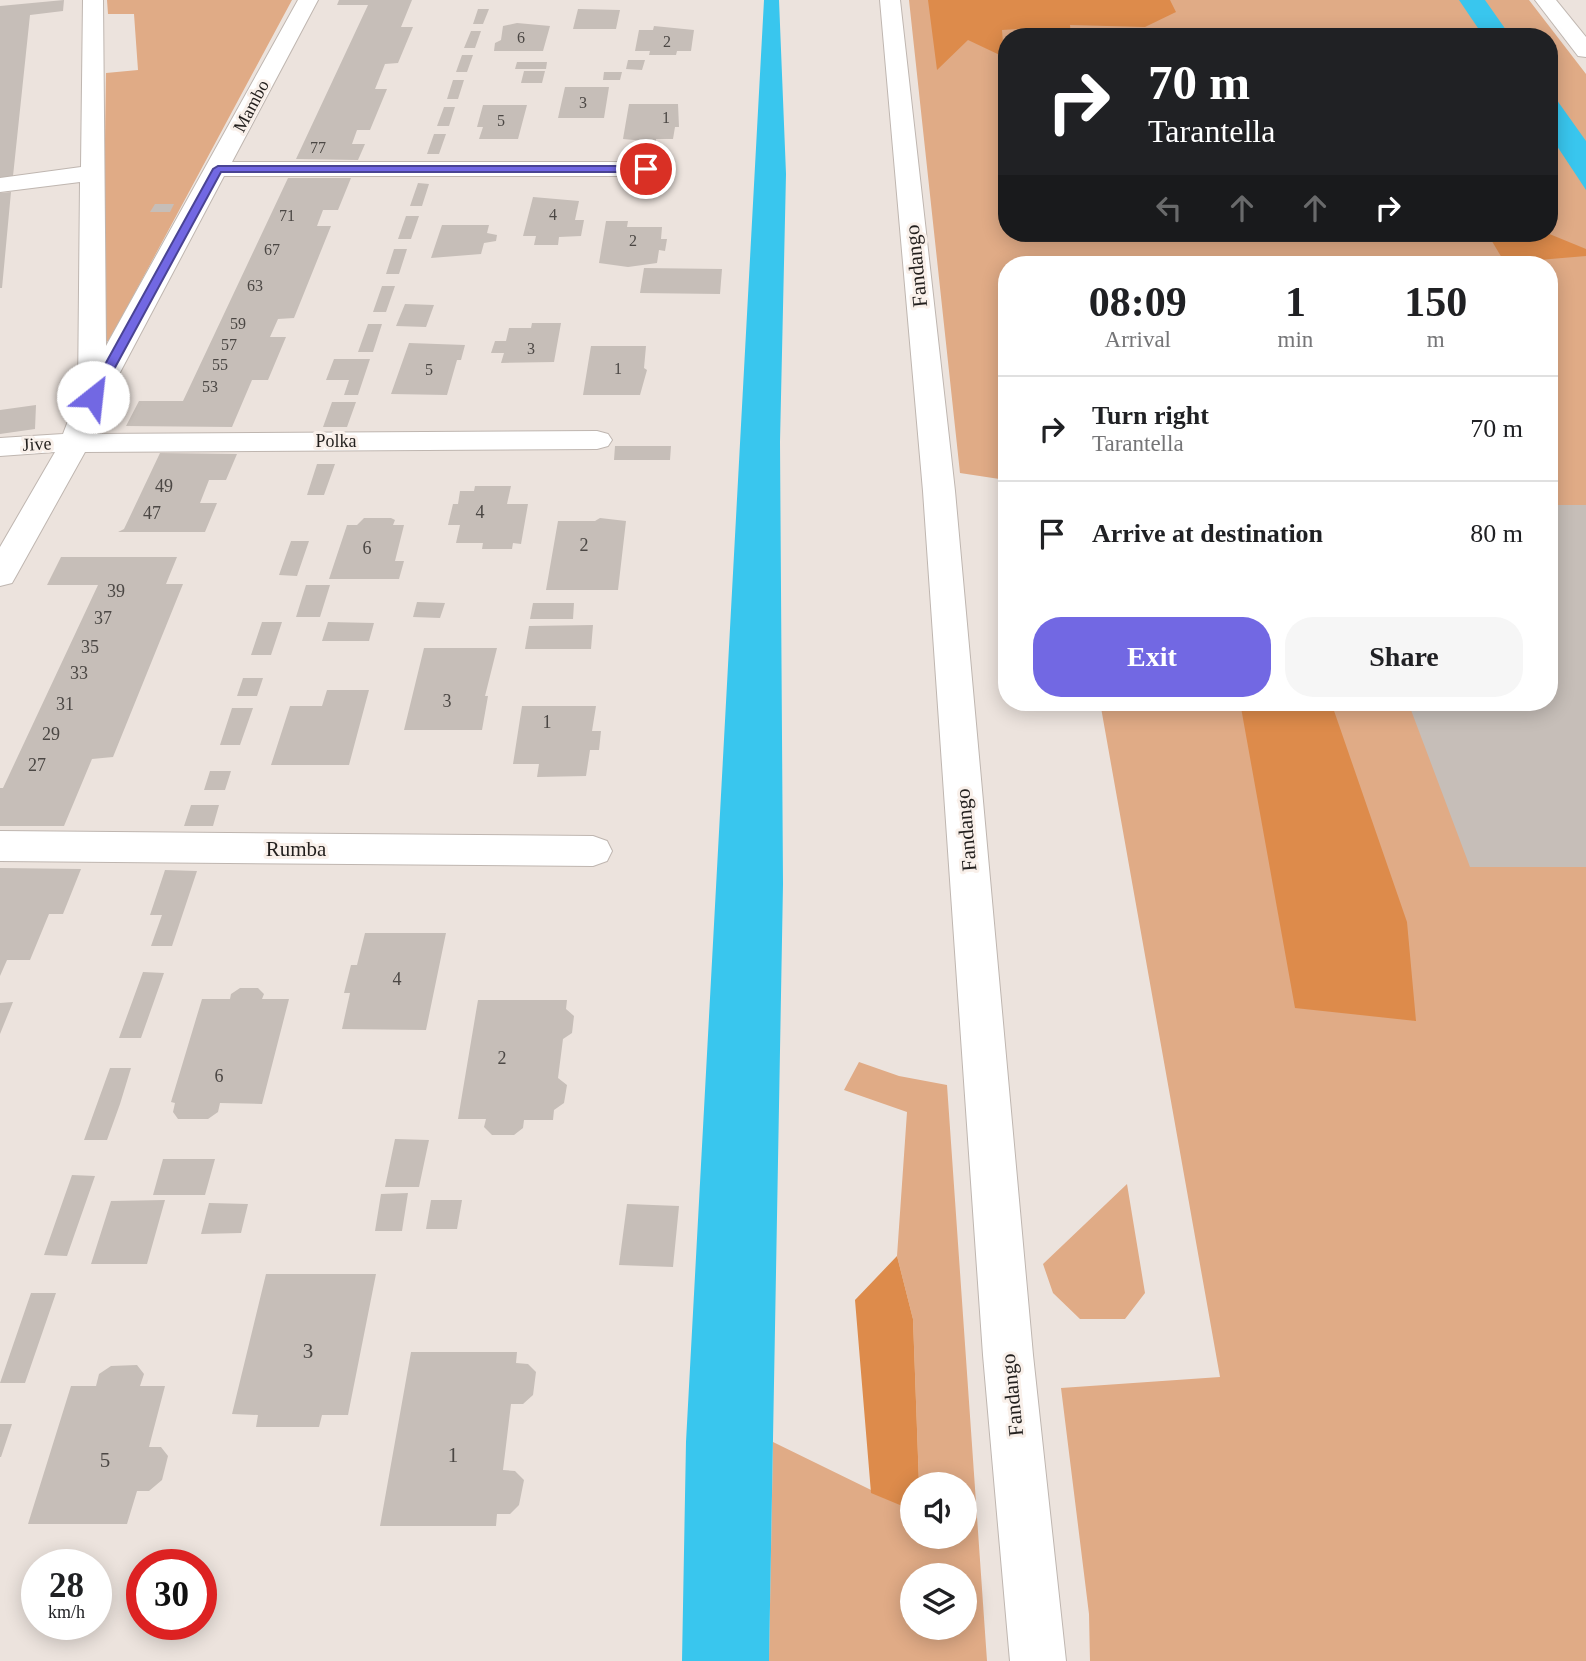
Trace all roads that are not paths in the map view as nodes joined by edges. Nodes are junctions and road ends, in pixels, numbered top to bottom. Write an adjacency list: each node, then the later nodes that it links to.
1 (93, 0): 8 (street, Mambo)
2 (308, 0): 6 (street, Mambo)
3 (890, 0): 18 (street, Fandango)
4 (1545, 0): 5 (street)
5 (1586, 51)
6 (218, 169): 7 (street); 10 (street, Mambo)
7 (646, 169)
8 (91, 173): 9 (street); 10 (street, Mambo)
9 (0, 185)
10 (93, 397): 12 (street, Mambo)
11 (597, 440): 12 (street, Polka)
12 (75, 443): 13 (street, Jive); 14 (street, Mambo)
13 (0, 447)
14 (7, 547): 15 (street, Mambo)
15 (0, 576)
16 (0, 846): 17 (street, Rumba)
17 (593, 851)
18 (1038, 1661)

